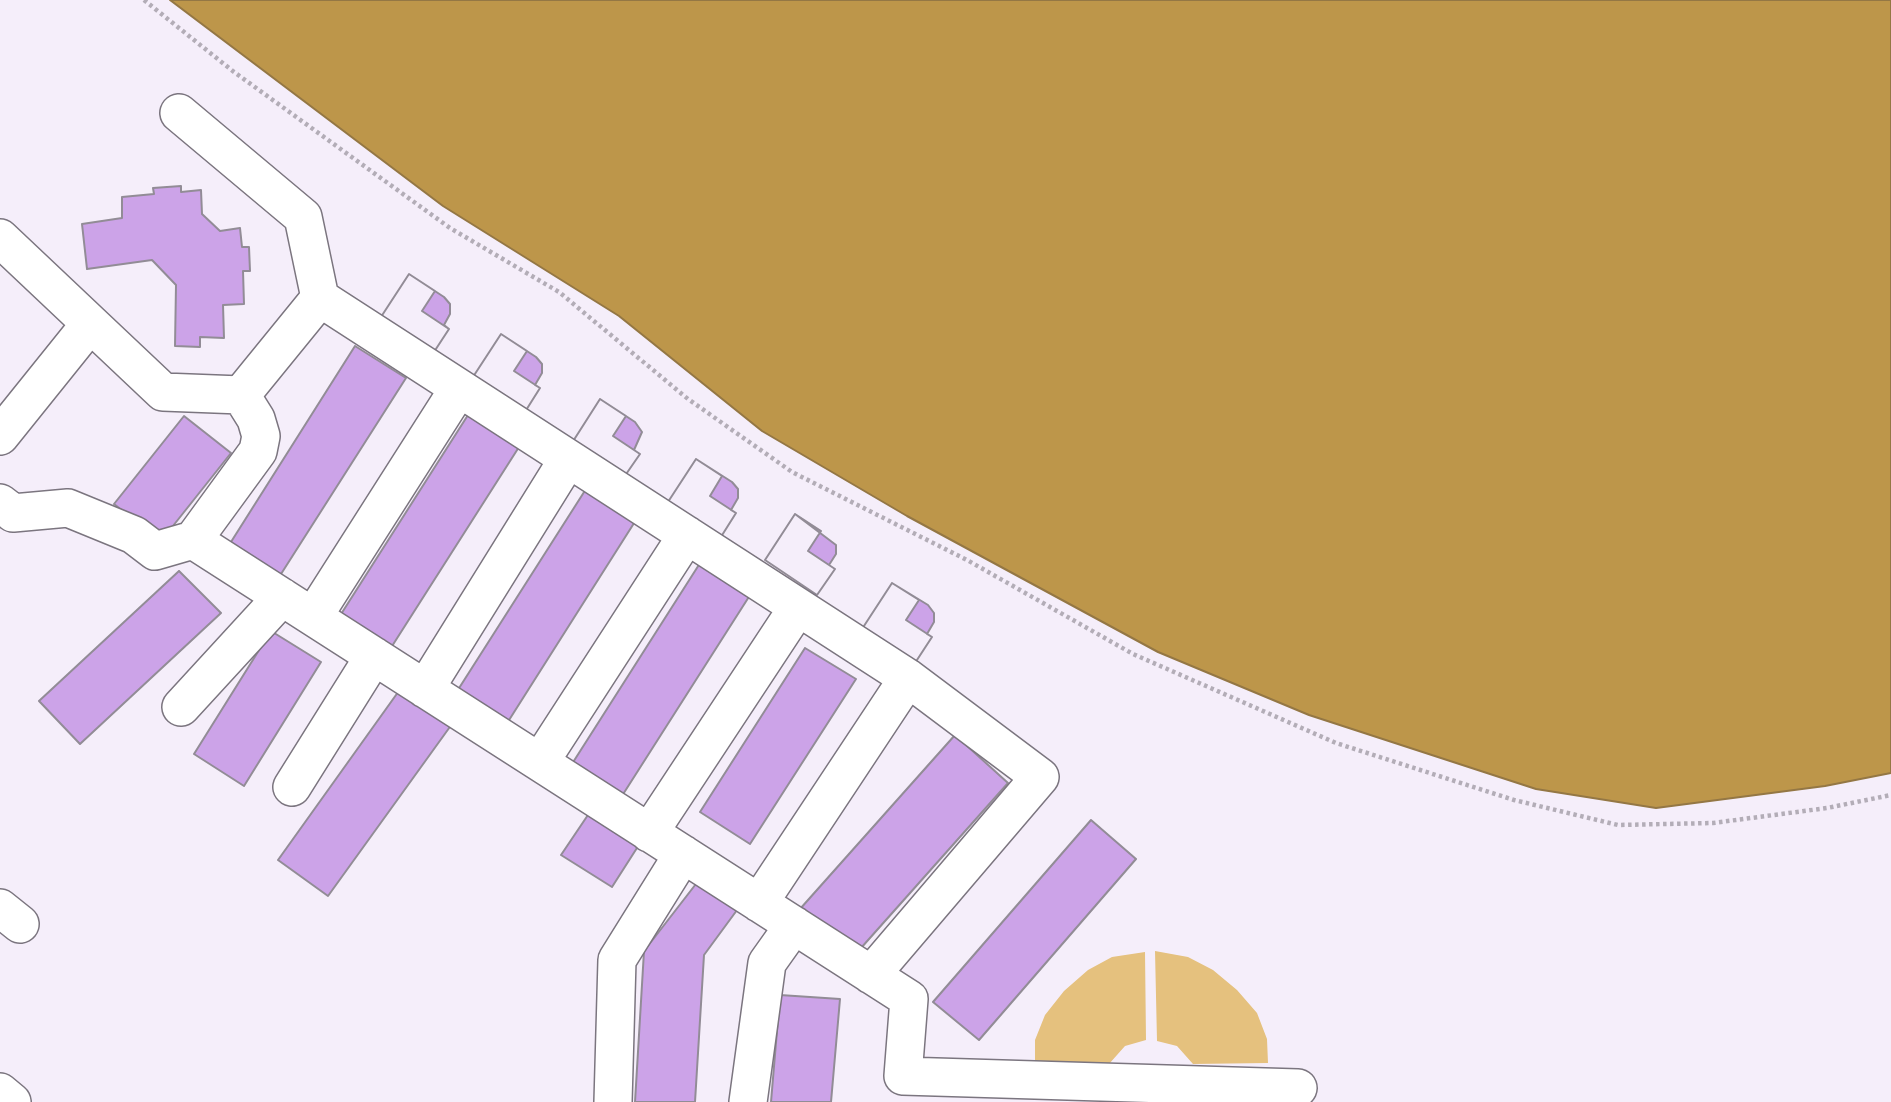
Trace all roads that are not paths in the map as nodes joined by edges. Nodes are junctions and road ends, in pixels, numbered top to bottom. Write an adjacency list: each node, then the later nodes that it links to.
1 (179, 113): 3 (street)
2 (1, 242): 4 (street)
3 (320, 299): 5 (street); 6 (street)
4 (90, 324): 6 (street); 7 (street)
5 (459, 388): 8 (street); 14 (street)
6 (241, 395): 11 (street)
7 (0, 436)
8 (568, 459): 10 (street); 17 (street)
9 (0, 503): 11 (street)
10 (687, 535): 13 (street); 19 (street)
11 (193, 540): 12 (street)
12 (282, 597): 14 (street); 18 (street)
13 (798, 607): 16 (street); 21 (street)
14 (313, 617): 15 (street)
15 (373, 656): 17 (street); 20 (street)
16 (908, 678): 23 (street); 25 (street)
17 (425, 688): 19 (street)
18 (181, 707)
19 (540, 762): 21 (street)
20 (292, 787)
21 (649, 833): 22 (street)
22 (683, 854): 23 (street); 30 (street)
23 (759, 903): 24 (street)
24 (793, 925): 25 (street); 31 (street)
25 (871, 975): 28 (street)
26 (1298, 1088): 28 (street)
27 (0, 1093): 29 (street)
28 (1165, 1094)
29 (12, 1102)
30 (613, 1102)
31 (748, 1102)

